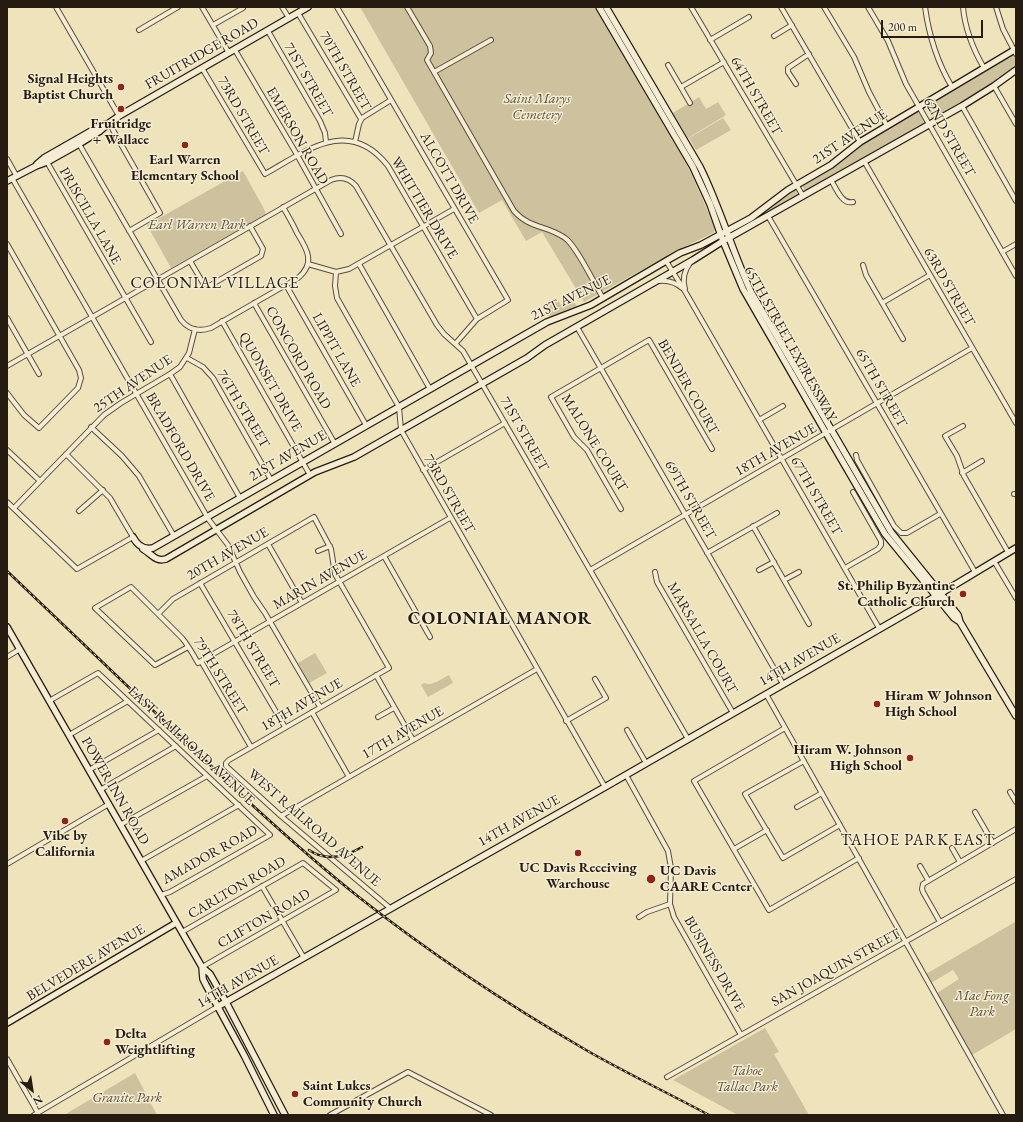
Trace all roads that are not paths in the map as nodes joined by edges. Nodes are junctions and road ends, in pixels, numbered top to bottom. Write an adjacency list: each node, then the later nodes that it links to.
1 (56, 7): 46 (street)
2 (178, 7): 23 (street)
3 (202, 7): 21 (street)
4 (282, 7): 20 (street)
5 (308, 7): 18 (main road, FRUITRIDGE ROAD)
6 (337, 7): 42 (street, ALCOTT DRIVE)
7 (407, 7): 37 (street)
8 (599, 7): 77 (main road, 65TH STREET EXPRESSWAY)
9 (606, 7): 75 (main road, 65TH STREET EXPRESSWAY)
10 (691, 7): 27 (street, 64TH STREET)
11 (781, 7): 22 (street)
12 (824, 7): 51 (street)
13 (868, 7): 45 (street, 62ND STREET)
14 (925, 7): 40 (street)
15 (963, 7): 35 (street)
16 (996, 7): 29 (street)
17 (243, 8): 21 (street)
18 (298, 12): 20 (main road, FRUITRIDGE ROAD); 47 (street, 70TH STREET)
19 (749, 17): 27 (street)
20 (289, 18): 24 (main road, FRUITRIDGE ROAD)
21 (213, 25): 30 (street)
22 (792, 25): 25 (street); 31 (street)
23 (139, 30)
24 (268, 31): 28 (main road, FRUITRIDGE ROAD); 52 (street, 71ST STREET)
25 (774, 36)
26 (491, 40): 37 (street)
27 (710, 40): 32 (street, 64TH STREET)
28 (235, 50): 30 (main road, FRUITRIDGE ROAD); 56 (street, EMERSON ROAD)
29 (1015, 51): 35 (main road, 21ST AVENUE)
30 (229, 53): 34 (main road, FRUITRIDGE ROAD)
31 (809, 54): 38 (street); 54 (street)
32 (724, 62): 41 (street); 64 (street, 64TH STREET)
33 (668, 65): 41 (street)
34 (202, 68): 46 (main road, FRUITRIDGE ROAD); 61 (street, 73RD STREET)
35 (984, 68): 40 (main road, 21ST AVENUE)
36 (1016, 70): 39 (main road, 21ST AVENUE)
37 (434, 72): 99 (street)
38 (796, 84)
39 (994, 86): 44 (main road, 21ST AVENUE); 49 (street)
40 (952, 87): 45 (main road, 21ST AVENUE)
41 (681, 88): 43 (street)
42 (391, 100): 47 (street); 70 (street, ALCOTT DRIVE)
43 (690, 103)
44 (962, 106): 50 (main road, 21ST AVENUE); 67 (street)
45 (919, 107): 50 (street, 62ND STREET); 51 (main road, 21ST AVENUE)
46 (119, 116): 48 (main road, FRUITRIDGE ROAD)
47 (361, 119): 53 (street, 70TH STREET)
48 (109, 123): 55 (main road, FRUITRIDGE ROAD); 60 (main road, FRUITRIDGE ROAD); 74 (street)
49 (1016, 124)
50 (929, 125): 58 (main road, 21ST AVENUE); 83 (street, 62ND STREET)
51 (887, 126): 54 (main road, 21ST AVENUE)
52 (326, 142): 53 (street, WHITTIER DRIVE); 56 (street, WHITTIER DRIVE)
53 (355, 142): 73 (street, WHITTIER DRIVE)
54 (860, 142): 64 (main road, 21ST AVENUE)
55 (79, 144): 59 (main road, FRUITRIDGE ROAD); 74 (street)
56 (297, 156): 61 (street, WHITTIER DRIVE); 65 (street, EMERSON ROAD)
57 (7, 159): 62 (street, BRADFORD DRIVE)
58 (864, 161): 63 (main road, 21ST AVENUE); 92 (street, 63RD STREET)
59 (47, 162): 60 (main road, FRUITRIDGE ROAD); 98 (street, PRISCILLA LANE)
60 (36, 166): 62 (main road, FRUITRIDGE ROAD)
61 (265, 174)
62 (12, 178): 102 (street, BRADFORD DRIVE)
63 (831, 180): 66 (main road, 21ST AVENUE); 68 (street)
64 (796, 185): 66 (street, 64TH STREET); 75 (main road, 21ST AVENUE)
65 (315, 189): 69 (street, 71ST STREET); 76 (street, EMERSON ROAD); 82 (street, 71ST STREET)
66 (802, 196): 71 (main road, 21ST AVENUE)
67 (1016, 200)
68 (853, 202)
69 (283, 207): 72 (street, 71ST STREET); 87 (street)
70 (454, 208): 73 (street); 104 (street, ALCOTT DRIVE)
71 (768, 216): 78 (main road, 21ST AVENUE); 124 (street, 65TH STREET)
72 (250, 226): 85 (street, 71ST STREET); 85 (street)
73 (423, 227): 82 (street); 104 (street, WHITTIER DRIVE)
74 (129, 231): 94 (street)
75 (727, 231): 77 (main road, 21ST AVENUE); 78 (main road, 65TH STREET EXPRESSWAY)
76 (341, 234)
77 (721, 234): 79 (main road, 65TH STREET EXPRESSWAY); 86 (main road, 21ST AVENUE)
78 (729, 238): 79 (main road, 21ST AVENUE); 134 (main road, 65TH STREET EXPRESSWAY)
79 (723, 241): 84 (main road, 21ST AVENUE); 134 (main road, 65TH STREET EXPRESSWAY)
80 (7, 244): 108 (street)
81 (1016, 244): 83 (street)
82 (391, 246): 88 (street); 111 (street, 71ST STREET)
83 (1002, 252): 93 (street, 62ND STREET)
84 (693, 260): 91 (main road, 21ST AVENUE); 97 (street, 67TH STREET)
85 (190, 261): 94 (street, 71ST STREET)
86 (666, 261): 91 (street, 67TH STREET); 99 (main road, 21ST AVENUE)
87 (308, 264): 90 (street); 96 (street)
88 (359, 264): 90 (street); 121 (street)
89 (863, 265): 101 (street)
90 (336, 272): 126 (street, 73RD STREET)
91 (673, 272): 95 (main road, 21ST AVENUE); 97 (street, 67TH STREET)
92 (930, 275): 101 (street); 112 (street, 63RD STREET)
93 (1016, 276)
94 (157, 280): 98 (street, 71ST STREET); 107 (street)
95 (654, 282): 97 (street, 67TH STREET); 106 (main road, 21ST AVENUE)
96 (286, 285): 100 (street); 130 (street, LIPPIT LANE)
97 (686, 293): 127 (street, 67TH STREET)
98 (125, 298): 102 (street, 71ST STREET); 110 (street, PRISCILLA LANE)
99 (603, 298): 115 (main road, 21ST AVENUE)
100 (254, 303): 105 (street); 135 (street, CONCORD ROAD)
101 (882, 303): 109 (street)
102 (92, 317): 108 (street, 71ST STREET); 123 (street, BRADFORD DRIVE)
103 (7, 318): 113 (street)
104 (478, 319): 111 (street, ALCOTT DRIVE)
105 (222, 321): 107 (street); 142 (street, QUONSET DRIVE)
106 (577, 327): 117 (street, 69TH STREET); 120 (main road, 21ST AVENUE)
107 (195, 330): 114 (street, 25TH AVENUE)
108 (60, 336): 113 (street, 71ST STREET); 122 (street)
109 (903, 339)
110 (150, 342)
111 (456, 344): 115 (street, 71ST STREET)
112 (972, 348): 124 (street, 18TH AVENUE); 129 (street, 63RD STREET)
113 (28, 354): 116 (street, 71ST STREET); 118 (street)
114 (187, 358): 119 (street, 25TH AVENUE); 146 (street, 76TH STREET)
115 (472, 365): 120 (street, 71ST STREET); 121 (main road, 21ST AVENUE)
116 (7, 366)
117 (601, 368): 136 (street, BENDER COURT); 153 (street, MALONE COURT); 157 (street, 69TH STREET)
118 (38, 374)
119 (170, 374): 123 (street, 25TH AVENUE); 150 (street)
120 (482, 384): 128 (street, 71ST STREET); 133 (main road, 21ST AVENUE)
121 (430, 389): 126 (main road, 21ST AVENUE)
122 (7, 393)
123 (136, 394): 132 (street, 25TH AVENUE); 158 (street, BRADFORD DRIVE)
124 (877, 404): 134 (street, 18TH AVENUE); 156 (street, 65TH STREET)
125 (783, 406): 127 (street)
126 (399, 407): 130 (main road, 21ST AVENUE); 133 (street, 73RD STREET)
127 (759, 420): 140 (street, 67TH STREET)
128 (505, 423): 143 (street); 178 (street, 71ST STREET)
129 (1016, 423)
130 (366, 425): 135 (main road, 21ST AVENUE)
131 (963, 426): 144 (street)
132 (92, 427): 138 (street, 25TH AVENUE); 162 (street)
133 (400, 430): 143 (street, 73RD STREET); 145 (main road, 21ST AVENUE)
134 (829, 432): 140 (street, 18TH AVENUE); 186 (main road, 65TH STREET EXPRESSWAY)
135 (335, 444): 142 (main road, 21ST AVENUE)
136 (712, 449)
137 (7, 450): 147 (street)
138 (66, 454): 147 (street, 25TH AVENUE); 148 (street)
139 (856, 455): 156 (street)
140 (782, 459): 157 (street, 18TH AVENUE); 177 (street, 67TH STREET)
141 (982, 461): 144 (street)
142 (303, 462): 145 (street, QUONSET DRIVE); 146 (main road, 21ST AVENUE)
143 (423, 470): 159 (street, 73RD STREET)
144 (962, 473): 170 (street)
145 (310, 475): 161 (main road, 21ST AVENUE)
146 (272, 480): 150 (main road, 21ST AVENUE)
147 (40, 482): 152 (street, 25TH AVENUE)
148 (104, 490): 154 (street); 163 (street)
149 (853, 492): 177 (street)
150 (240, 498): 158 (main road, 21ST AVENUE)
151 (7, 502): 152 (street)
152 (14, 508): 163 (street)
153 (621, 509)
154 (79, 511)
155 (777, 513): 160 (street)
156 (940, 514): 182 (street, 65TH STREET)
157 (686, 515): 171 (street, 69TH STREET); 178 (street, 18TH AVENUE)
158 (207, 517): 161 (street, BRADFORD DRIVE); 162 (main road, 21ST AVENUE)
159 (450, 518): 172 (street, MARIN AVENUE); 200 (street, 73RD STREET)
160 (753, 526): 171 (street); 176 (street)
161 (216, 529): 173 (main road, 21ST AVENUE); 175 (street, BRADFORD DRIVE)
162 (174, 536): 164 (main road, 21ST AVENUE)
163 (133, 537): 166 (main road)
164 (162, 543): 166 (main road, 21ST AVENUE); 173 (main road)
165 (268, 544): 167 (street, 20TH AVENUE); 175 (street, 20TH AVENUE); 188 (street)
166 (138, 545): 173 (main road)
167 (330, 546): 169 (street); 184 (street)
168 (1016, 548): 170 (main road, 14TH AVENUE)
169 (318, 551)
170 (1008, 552): 174 (main road, 14TH AVENUE)
171 (707, 553): 203 (street, 69TH STREET)
172 (384, 556): 184 (street, MARIN AVENUE); 194 (street)
173 (159, 560)
174 (994, 561): 182 (main road, 14TH AVENUE); 187 (street)
175 (236, 562): 185 (street, 20TH AVENUE); 190 (street, BRADFORD DRIVE)
176 (774, 562): 179 (street); 183 (street)
177 (845, 568): 193 (street, 67TH STREET)
178 (590, 570): 219 (street, 71ST STREET)
179 (759, 570)
180 (655, 572): 210 (street, MARSALLA COURT)
181 (799, 572): 183 (street)
182 (975, 572): 186 (main road, 14TH AVENUE)
183 (784, 580): 191 (street)
184 (339, 581): 188 (street, MARIN AVENUE); 201 (street, 18TH AVENUE)
185 (200, 583): 189 (street, 20TH AVENUE); 195 (street, 78TH STREET)
186 (938, 594): 193 (main road, 14TH AVENUE); 211 (main road)
187 (1016, 598)
188 (302, 603): 190 (street, MARIN AVENUE)
189 (158, 614): 196 (street, 79TH STREET); 196 (street, 79TH STREET)
190 (270, 621): 195 (street, MARIN AVENUE); 207 (street, BRADFORD DRIVE)
191 (809, 624)
192 (7, 627): 197 (main road, POWER INN ROAD)
193 (879, 628): 203 (main road, 14TH AVENUE)
194 (430, 637)
195 (234, 642): 199 (street, MARIN AVENUE); 214 (street, 78TH STREET)
196 (188, 646): 199 (street, 79TH STREET)
197 (20, 650): 198 (street); 205 (main road, POWER INN ROAD)
198 (7, 657)
199 (201, 661): 222 (street, 79TH STREET)
200 (537, 669): 213 (street, 73RD STREET); 220 (street, 17TH AVENUE)
201 (376, 675): 207 (street, 18TH AVENUE); 208 (street)
202 (595, 679): 213 (street)
203 (783, 684): 204 (main road, 14TH AVENUE)
204 (766, 694): 210 (main road, 14TH AVENUE); 215 (street)
205 (49, 700): 206 (street, EAST RAILROAD AVENUE); 218 (main road, POWER INN ROAD)
206 (128, 701): 216 (street, EAST RAILROAD AVENUE); 218 (street)
207 (320, 707): 209 (street, 18TH AVENUE)
208 (394, 708): 212 (street); 220 (street)
209 (312, 712): 214 (street, 18TH AVENUE); 229 (street)
210 (733, 713): 219 (main road, 14TH AVENUE)
211 (1016, 716)
212 (378, 717)
213 (566, 721): 230 (street, 73RD STREET)
214 (285, 727): 222 (street, 18TH AVENUE)
215 (785, 728): 223 (street); 247 (street)
216 (158, 730): 221 (street, EAST RAILROAD AVENUE); 226 (street)
217 (627, 730): 225 (street)
218 (69, 735): 226 (main road, POWER INN ROAD)
219 (688, 739): 225 (main road, 14TH AVENUE)
220 (413, 740): 229 (street, 17TH AVENUE)
221 (176, 746): 228 (street, EAST RAILROAD AVENUE); 231 (street)
222 (251, 747): 224 (street, 18TH AVENUE)
223 (804, 761): 233 (street); 243 (street)
224 (226, 763): 239 (street, WEST RAILROAD AVENUE)
225 (646, 763): 227 (main road, 14TH AVENUE)
226 (89, 770): 231 (main road, POWER INN ROAD)
227 (626, 775): 230 (main road, 14TH AVENUE); 258 (street, BUSINESS DRIVE)
228 (208, 776): 236 (street, EAST RAILROAD AVENUE); 240 (street)
229 (350, 777): 239 (street, 17TH AVENUE)
230 (604, 787): 259 (main road, 14TH AVENUE)
231 (100, 790): 235 (main road, POWER INN ROAD)
232 (1010, 792): 234 (street)
233 (822, 793): 237 (street); 241 (street)
234 (1016, 802)
235 (108, 804): 240 (main road, POWER INN ROAD); 251 (street)
236 (239, 805): 244 (street, EAST RAILROAD AVENUE); 249 (street)
237 (797, 807)
238 (975, 812): 245 (street)
239 (281, 816): 259 (street, WEST RAILROAD AVENUE)
240 (120, 825): 249 (main road, POWER INN ROAD)
241 (840, 825): 243 (street); 248 (street)
242 (1016, 829): 245 (street)
243 (766, 830): 247 (street)
244 (270, 834): 257 (street, AMADOR ROAD)
245 (993, 842): 250 (street)
246 (952, 848): 250 (street)
247 (734, 849): 248 (street)
248 (859, 858): 265 (street)
249 (141, 861): 257 (main road, POWER INN ROAD)
250 (960, 862): 254 (street)
251 (7, 864)
252 (920, 866): 254 (street)
253 (1016, 879): 262 (street, SAN JOAQUIN STREET)
254 (928, 880): 262 (street)
255 (262, 886): 256 (street, CARLTON ROAD); 261 (street); 264 (street, CARLTON ROAD)
256 (336, 890): 261 (street, CLIFTON ROAD)
257 (160, 895): 263 (main road, POWER INN ROAD)
258 (670, 904): 260 (street, BUSINESS DRIVE); 271 (street, BUSINESS DRIVE)
259 (390, 908): 266 (main road, 14TH AVENUE)
260 (639, 917)
261 (283, 921): 266 (street); 267 (street, CLIFTON ROAD)
262 (940, 922): 265 (street, SAN JOAQUIN STREET)
263 (176, 923): 264 (main road, POWER INN ROAD); 270 (main road, BELVEDERE AVENUE)
264 (182, 932): 267 (main road, POWER INN ROAD)
265 (906, 942): 271 (street, SAN JOAQUIN STREET); 279 (street)
266 (304, 958): 268 (main road, 14TH AVENUE)
267 (202, 967): 268 (main road, POWER INN ROAD); 269 (main road, POWER INN ROAD)
268 (226, 1002): 269 (main road, 14TH AVENUE); 276 (main road, POWER INN ROAD)
269 (217, 1007): 274 (street, 14TH AVENUE); 275 (main road, POWER INN ROAD)
270 (7, 1023)
271 (741, 1035): 273 (street, SAN JOAQUIN STREET)
272 (7, 1060): 274 (street)
273 (667, 1077)
274 (36, 1114)
275 (274, 1115)
276 (285, 1115)
277 (330, 1115): 278 (street)
278 (491, 1115)
279 (1004, 1115)

